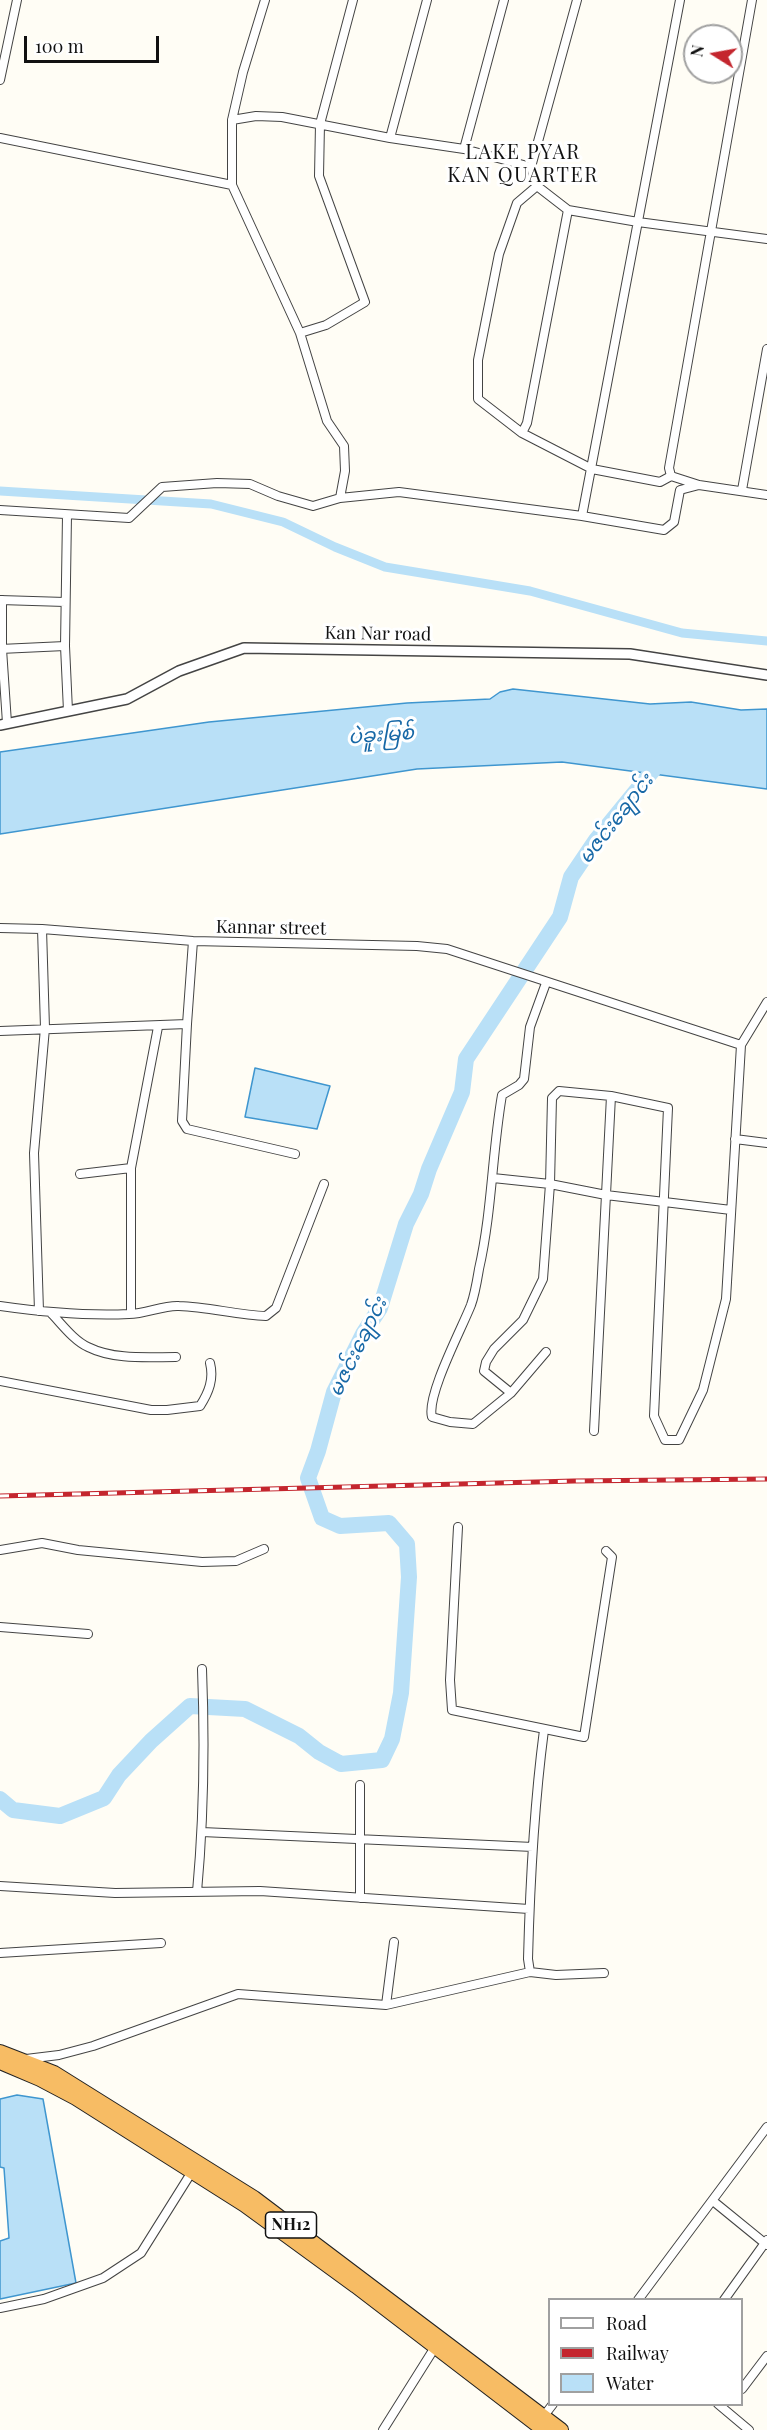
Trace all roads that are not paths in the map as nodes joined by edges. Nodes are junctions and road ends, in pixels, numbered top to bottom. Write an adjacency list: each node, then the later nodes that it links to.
1 (17, 0): 9 (street)
2 (265, 0): 10 (street)
3 (353, 0): 11 (street)
4 (427, 0): 13 (street)
5 (504, 0): 14 (street)
6 (578, 0): 15 (street)
7 (680, 0): 19 (street)
8 (752, 0): 20 (street)
9 (0, 80)
10 (232, 120): 11 (street); 16 (street)
11 (320, 124): 13 (street); 22 (street)
12 (0, 138): 16 (street)
13 (390, 138): 14 (street)
14 (464, 149): 15 (street)
15 (531, 167): 17 (street)
16 (232, 185): 22 (street)
17 (537, 186): 18 (street); 24 (street)
18 (568, 210): 19 (street); 24 (street)
19 (638, 222): 20 (street); 25 (street)
20 (712, 231): 21 (street); 26 (street)
21 (767, 239)
22 (300, 333): 30 (street)
23 (767, 349): 28 (street)
24 (522, 433): 25 (street)
25 (592, 469): 26 (street); 33 (street)
26 (670, 476): 27 (street)
27 (699, 485): 28 (street); 33 (street)
28 (742, 490): 29 (street)
29 (767, 495)
30 (340, 498): 32 (street); 33 (street)
31 (0, 510): 32 (street)
32 (67, 515): 35 (street)
33 (582, 516)
34 (1, 600): 35 (street); 37 (street)
35 (65, 602): 36 (street)
36 (65, 646): 37 (street); 39 (street)
37 (1, 649): 40 (street)
38 (767, 675): 39 (street, Kan Nar road)
39 (68, 711): 40 (street, Kan Nar road)
40 (4, 724)
41 (0, 928): 42 (street, Kannar street)
42 (42, 928): 43 (street, Kannar street); 48 (street)
43 (193, 941): 44 (street, Kannar street); 46 (street)
44 (542, 981): 50 (street, Kannar street); 57 (street)
45 (767, 1002): 50 (street)
46 (187, 1024): 47 (street); 54 (street)
47 (158, 1027): 48 (street); 55 (street)
48 (45, 1028): 49 (street); 64 (street)
49 (0, 1031)
50 (741, 1045): 52 (street)
51 (611, 1096): 59 (street); 60 (street); 61 (street)
52 (735, 1139): 53 (street); 62 (street)
53 (767, 1143)
54 (295, 1154)
55 (131, 1168): 56 (street); 66 (street)
56 (80, 1174)
57 (493, 1178): 59 (street); 71 (street)
58 (324, 1184): 66 (street)
59 (550, 1184): 60 (street); 71 (street)
60 (606, 1195): 61 (street); 72 (street)
61 (662, 1200): 62 (street); 62 (street)
62 (731, 1210)
63 (0, 1306): 64 (street)
64 (39, 1311): 65 (street)
65 (50, 1312): 66 (street); 68 (street)
66 (131, 1314)
67 (546, 1352): 71 (street)
68 (176, 1357)
69 (210, 1363): 70 (street)
70 (0, 1381)
71 (512, 1393)
72 (594, 1431)
73 (458, 1527): 80 (street)
74 (264, 1549): 75 (street)
75 (0, 1550)
76 (606, 1551): 80 (street)
77 (0, 1627): 78 (street)
78 (88, 1634)
79 (202, 1669): 82 (street)
80 (544, 1730): 84 (street)
81 (360, 1785): 83 (street)
82 (202, 1832): 83 (street); 86 (street)
83 (361, 1839): 84 (street); 87 (street)
84 (533, 1847): 88 (street)
85 (0, 1886): 86 (street)
86 (197, 1892): 87 (street)
87 (360, 1898): 88 (street)
88 (529, 1910): 92 (street)
89 (394, 1942): 94 (street)
90 (161, 1943): 91 (street)
91 (0, 1953)
92 (530, 1972): 93 (street); 94 (street)
93 (604, 1973)
94 (386, 2005): 96 (street)
95 (0, 2052): 96 (highway, NH12)
96 (22, 2059): 99 (highway, NH12)
97 (0, 2062): 99 (highway, NH12)
98 (767, 2127): 100 (street)
99 (195, 2168): 104 (street); 105 (highway, NH12)
100 (713, 2201): 101 (street); 102 (street)
101 (766, 2243): 103 (street)
102 (640, 2298)
103 (725, 2298)
104 (0, 2308)
105 (438, 2343): 110 (highway, NH12); 111 (street)
106 (767, 2356): 107 (street)
107 (743, 2386)
108 (553, 2406): 110 (street)
109 (727, 2408): 113 (street)
110 (544, 2423): 112 (highway, NH12)
111 (382, 2430)
112 (561, 2430)
113 (749, 2430)

